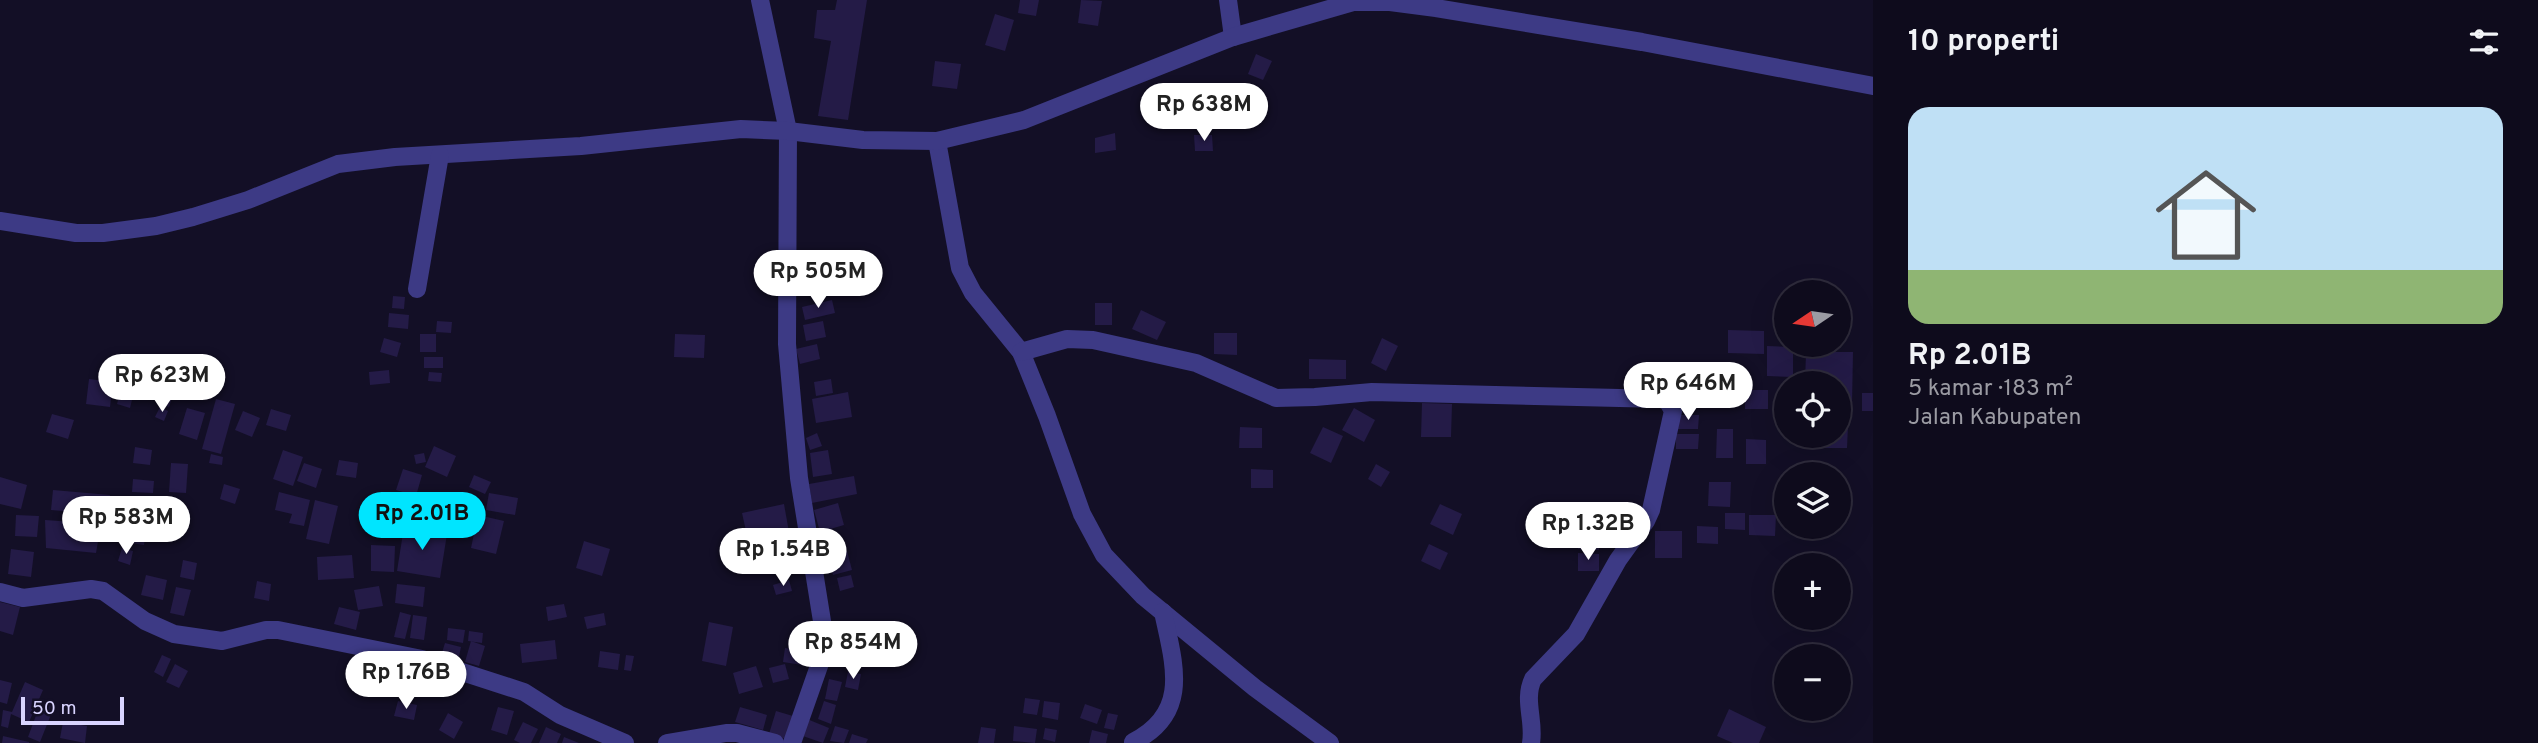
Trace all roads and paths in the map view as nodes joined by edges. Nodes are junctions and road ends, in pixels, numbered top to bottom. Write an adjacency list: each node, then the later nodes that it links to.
1 (760, 0): 6 (street)
2 (1228, 0): 4 (street)
3 (1436, 4): 4 (street); 5 (street)
4 (1233, 37): 7 (street)
5 (1873, 86)
6 (788, 131): 7 (street); 8 (street); 18 (street)
7 (937, 141): 11 (street)
8 (440, 155): 9 (street); 10 (street)
9 (0, 221)
10 (417, 289)
11 (1021, 352): 13 (street); 20 (street)
12 (0, 592): 15 (street)
13 (1163, 612): 14 (street); 19 (street)
14 (1133, 742)
15 (625, 743)
16 (667, 743): 17 (street)
17 (775, 743)
18 (792, 743)
19 (1329, 743)
20 (1531, 743)

